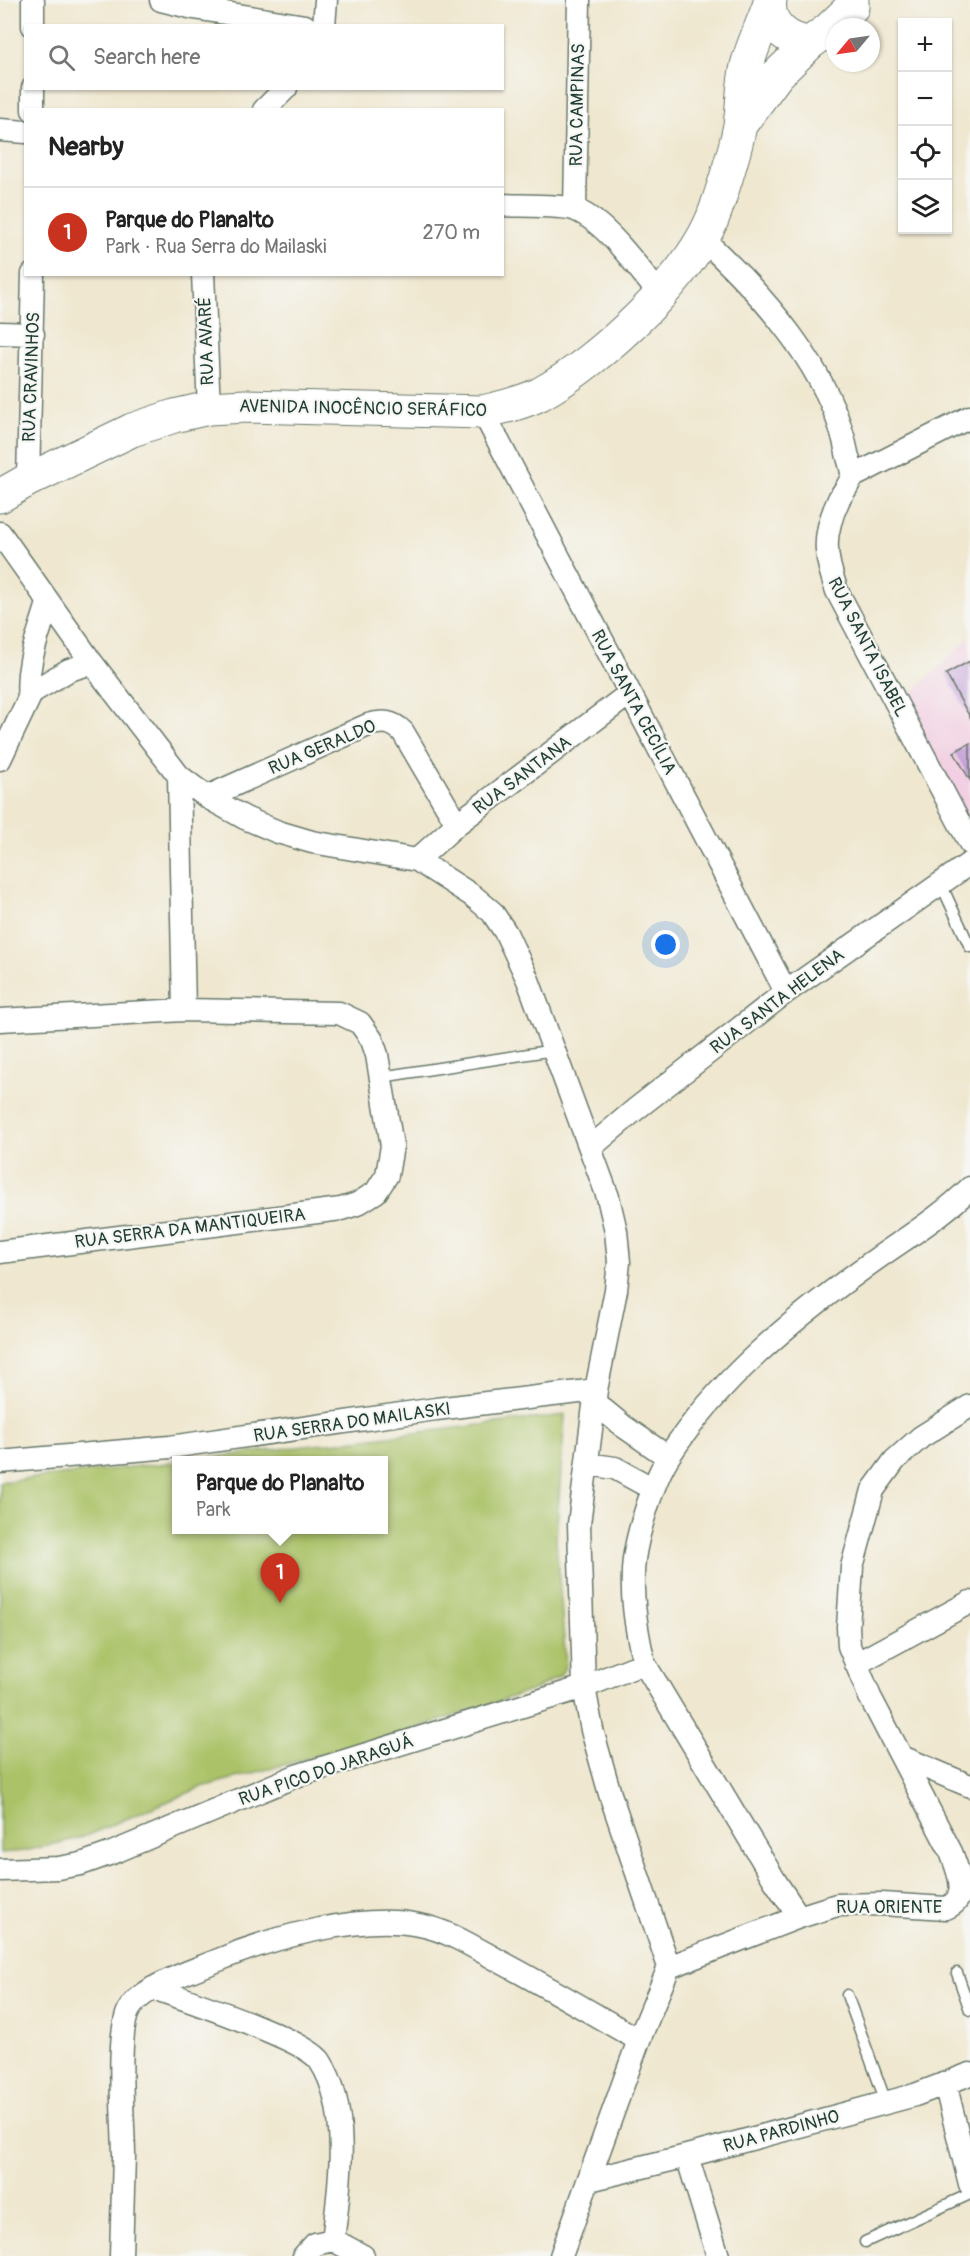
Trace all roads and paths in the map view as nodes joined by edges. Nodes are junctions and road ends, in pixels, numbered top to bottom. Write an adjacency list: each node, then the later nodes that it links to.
1 (33, 0): 7 (street)
2 (160, 0): 8 (street)
3 (326, 0): 9 (street)
4 (579, 0): 19 (street, RUA CAMPINAS)
5 (852, 0): 10 (main road, AVENIDA INOCÊNCIO SERÁFICO)
6 (769, 3): 10 (main road); 15 (main road, AVENIDA INOCÊNCIO SERÁFICO)
7 (33, 24)
8 (293, 24)
9 (324, 24)
10 (810, 43): 15 (main road, AVENIDA INOCÊNCIO SERÁFICO)
11 (33, 90): 13 (street)
12 (284, 90): 14 (street)
13 (33, 108)
14 (266, 108)
15 (740, 126): 20 (main road, AVENIDA INOCÊNCIO SERÁFICO)
16 (0, 130): 17 (street)
17 (24, 132)
18 (504, 205): 19 (street)
19 (575, 209): 23 (street)
20 (703, 239): 23 (main road, AVENIDA INOCÊNCIO SERÁFICO); 29 (street)
21 (33, 276): 25 (street, RUA CRAVINHOS)
22 (203, 276): 26 (street, RUA AVARÉ)
23 (660, 295): 27 (main road, AVENIDA INOCÊNCIO SERÁFICO)
24 (0, 333): 25 (street)
25 (33, 334): 30 (street, RUA CRAVINHOS)
26 (209, 408): 27 (main road, AVENIDA INOCÊNCIO SERÁFICO); 30 (main road, AVENIDA INOCÊNCIO SERÁFICO)
27 (483, 412): 35 (street, RUA SANTA CECÍLIA)
28 (970, 417): 29 (street)
29 (852, 477): 41 (street, RUA SANTA ISABEL)
30 (28, 480): 31 (main road, AVENIDA INOCÊNCIO SERÁFICO)
31 (0, 496)
32 (0, 533): 33 (street)
33 (48, 603): 34 (street); 36 (street)
34 (92, 663): 36 (street); 38 (street)
35 (629, 694): 40 (street, RUA SANTANA); 46 (street, RUA SANTA CECÍLIA)
36 (28, 698): 37 (street)
37 (0, 759)
38 (179, 776): 39 (street); 47 (street)
39 (207, 797): 40 (street, RUA GERALDO); 42 (street)
40 (458, 824): 42 (street, RUA SANTANA)
41 (970, 843)
42 (417, 860): 49 (street)
43 (970, 863): 44 (street, RUA SANTA HELENA)
44 (940, 884): 45 (lane); 46 (street, RUA SANTA HELENA)
45 (970, 947)
46 (786, 992): 51 (street, RUA SANTA HELENA)
47 (184, 1010): 48 (street); 50 (street)
48 (0, 1020)
49 (555, 1050): 50 (lane); 51 (street)
50 (381, 1077): 53 (street, RUA SERRA DA MANTIQUEIRA)
51 (590, 1148): 54 (street)
52 (970, 1188): 56 (street)
53 (0, 1252)
54 (595, 1396): 56 (street); 57 (street, RUA SERRA DO MAILASKI); 58 (street)
55 (970, 1406): 62 (street)
56 (668, 1457): 59 (street)
57 (0, 1462)
58 (587, 1464): 59 (street); 63 (street)
59 (653, 1489): 61 (street)
60 (970, 1602): 62 (street)
61 (644, 1663): 63 (street, RUA PICO DO JARAGUÁ); 67 (street)
62 (856, 1664): 64 (street)
63 (584, 1687): 66 (street, RUA PICO DO JARAGUÁ); 68 (street)
64 (902, 1757): 65 (street); 67 (street, RUA ORIENTE)
65 (970, 1786)
66 (0, 1870)
67 (799, 1917): 68 (street, RUA ORIENTE)
68 (669, 1967): 73 (street)
69 (957, 1972): 72 (lane)
70 (153, 1988): 73 (street); 81 (street); 84 (street)
71 (847, 1995): 76 (lane)
72 (970, 2010)
73 (639, 2040): 78 (street)
74 (970, 2074): 75 (street, RUA PARDINHO)
75 (945, 2083): 76 (street, RUA PARDINHO); 79 (street)
76 (886, 2102): 77 (street, RUA PARDINHO)
77 (687, 2156): 78 (street, RUA PARDINHO); 87 (street)
78 (589, 2180): 83 (street)
79 (970, 2184)
80 (970, 2194): 82 (lane)
81 (333, 2240): 85 (street); 86 (street)
82 (865, 2242)
83 (566, 2253)
84 (121, 2256)
85 (304, 2256)
86 (363, 2256)
87 (718, 2256)

